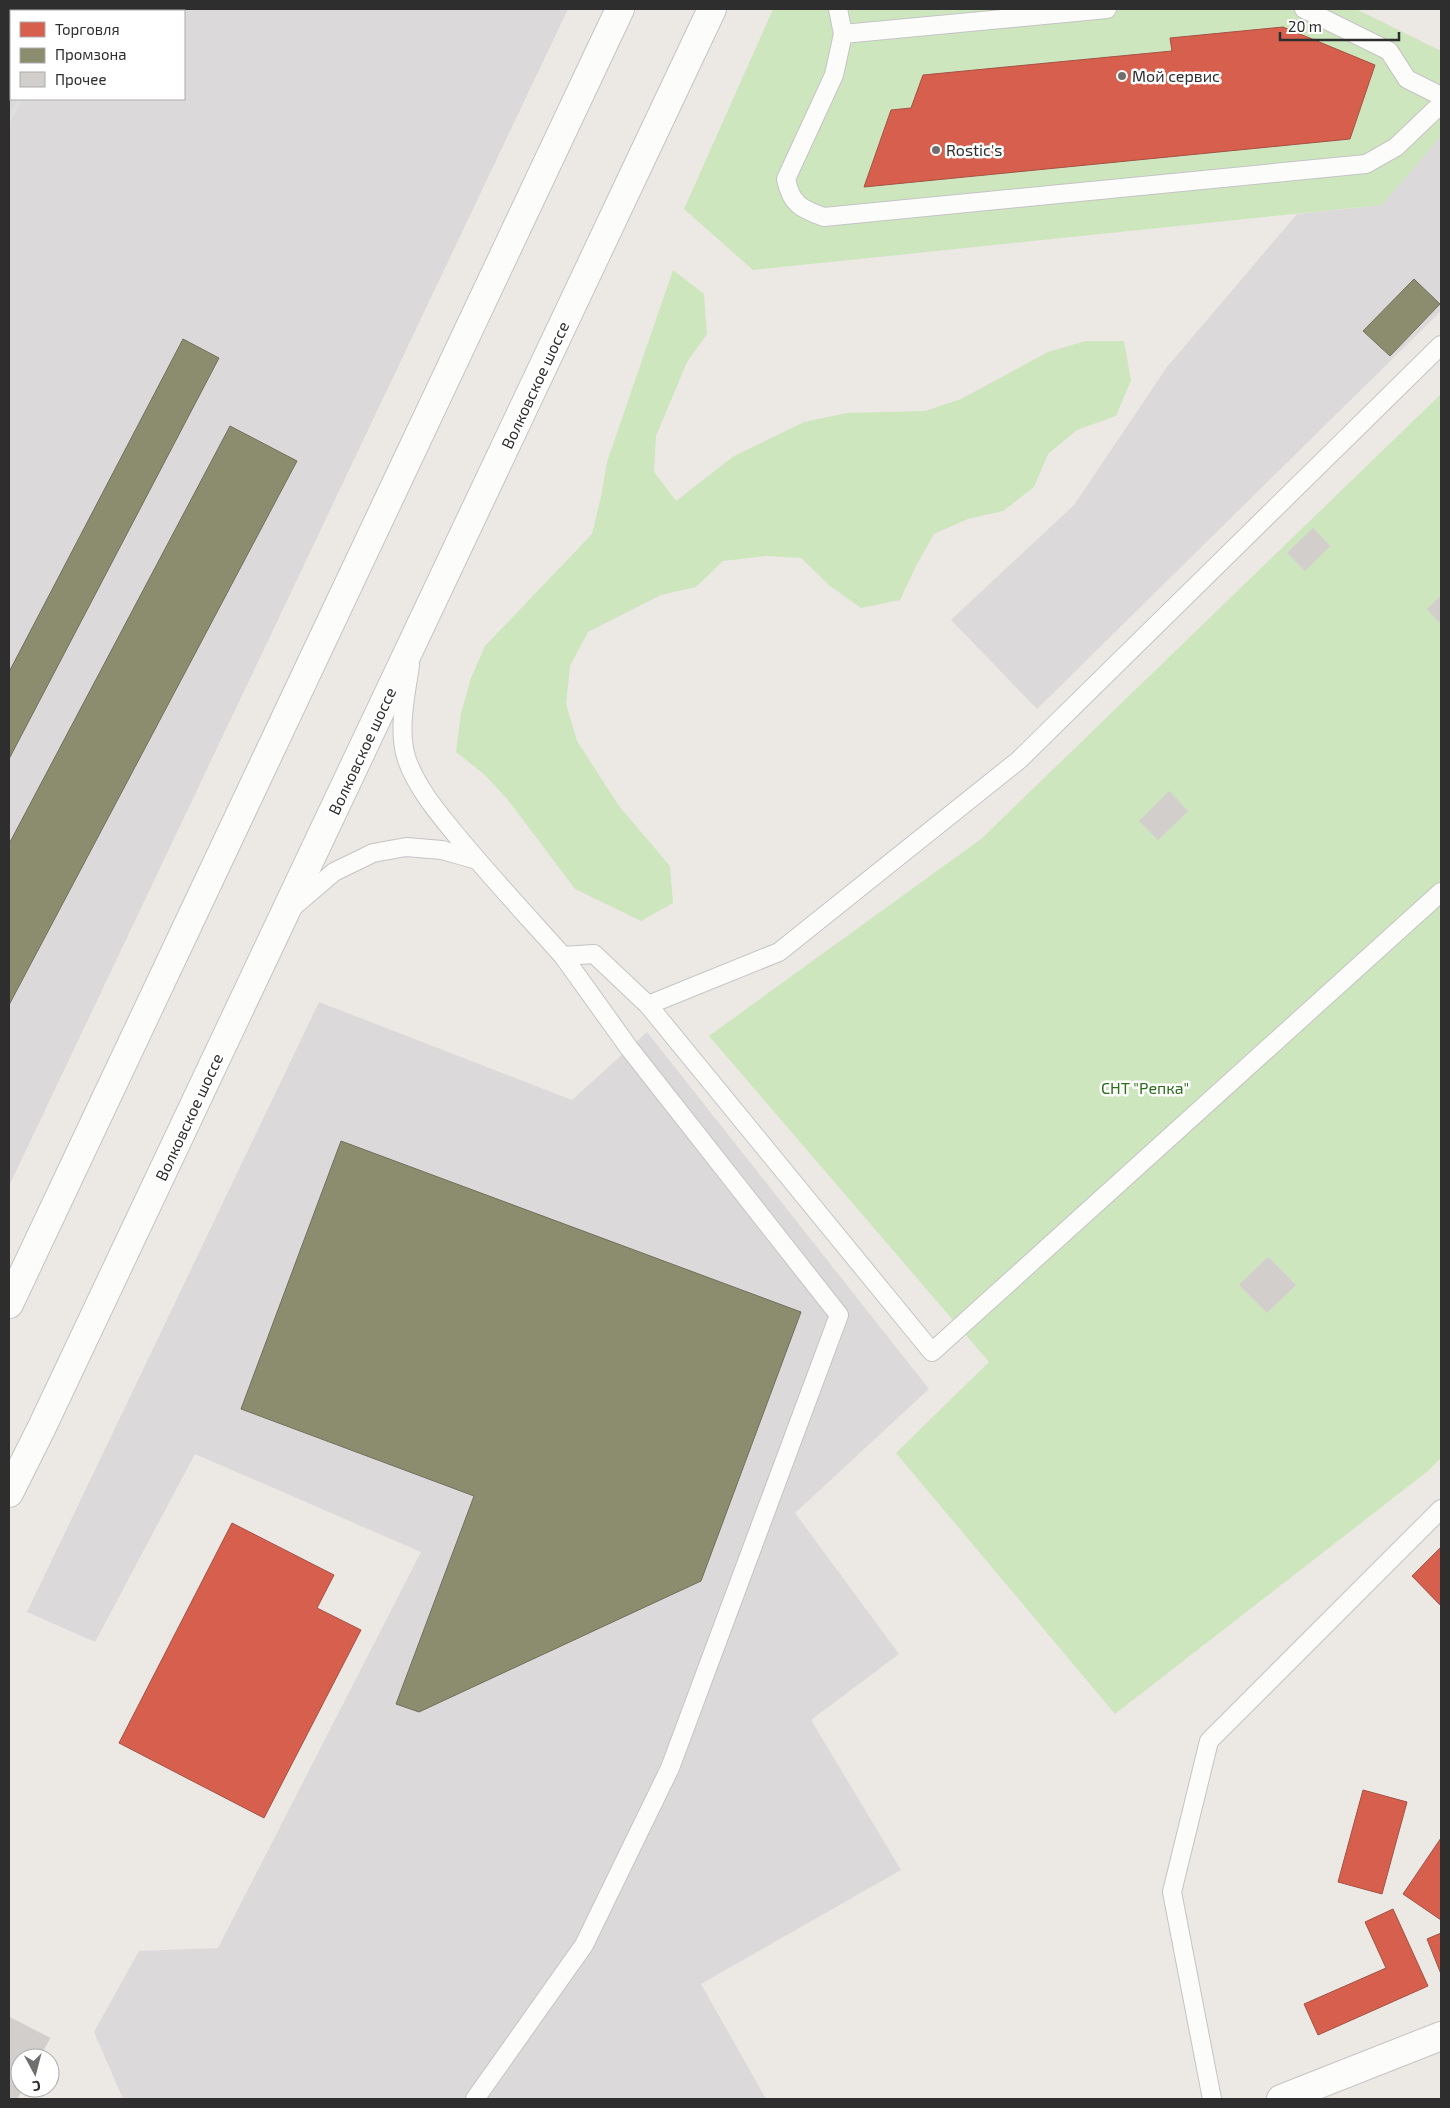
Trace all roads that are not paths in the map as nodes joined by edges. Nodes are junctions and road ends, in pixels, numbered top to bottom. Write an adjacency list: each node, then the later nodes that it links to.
1 (620, 9): 16 (main road)
2 (712, 9): 10 (main road, Волковское шоссе)
3 (838, 9): 6 (lane)
4 (1107, 9): 6 (lane)
5 (1304, 9): 7 (lane)
6 (843, 34): 8 (lane)
7 (1441, 96)
8 (1441, 104)
9 (1441, 345): 15 (lane)
10 (412, 644): 11 (lane); 13 (main road, Волковское шоссе)
11 (476, 860): 13 (lane); 14 (lane)
12 (1441, 892): 15 (lane)
13 (285, 914): 17 (main road, Волковское шоссе)
14 (563, 956): 15 (lane); 20 (lane)
15 (648, 1005)
16 (9, 1304)
17 (9, 1492)
18 (1441, 1509): 21 (lane)
19 (1441, 2036): 22 (main road)
20 (475, 2099)
21 (1212, 2099)
22 (1281, 2099)

